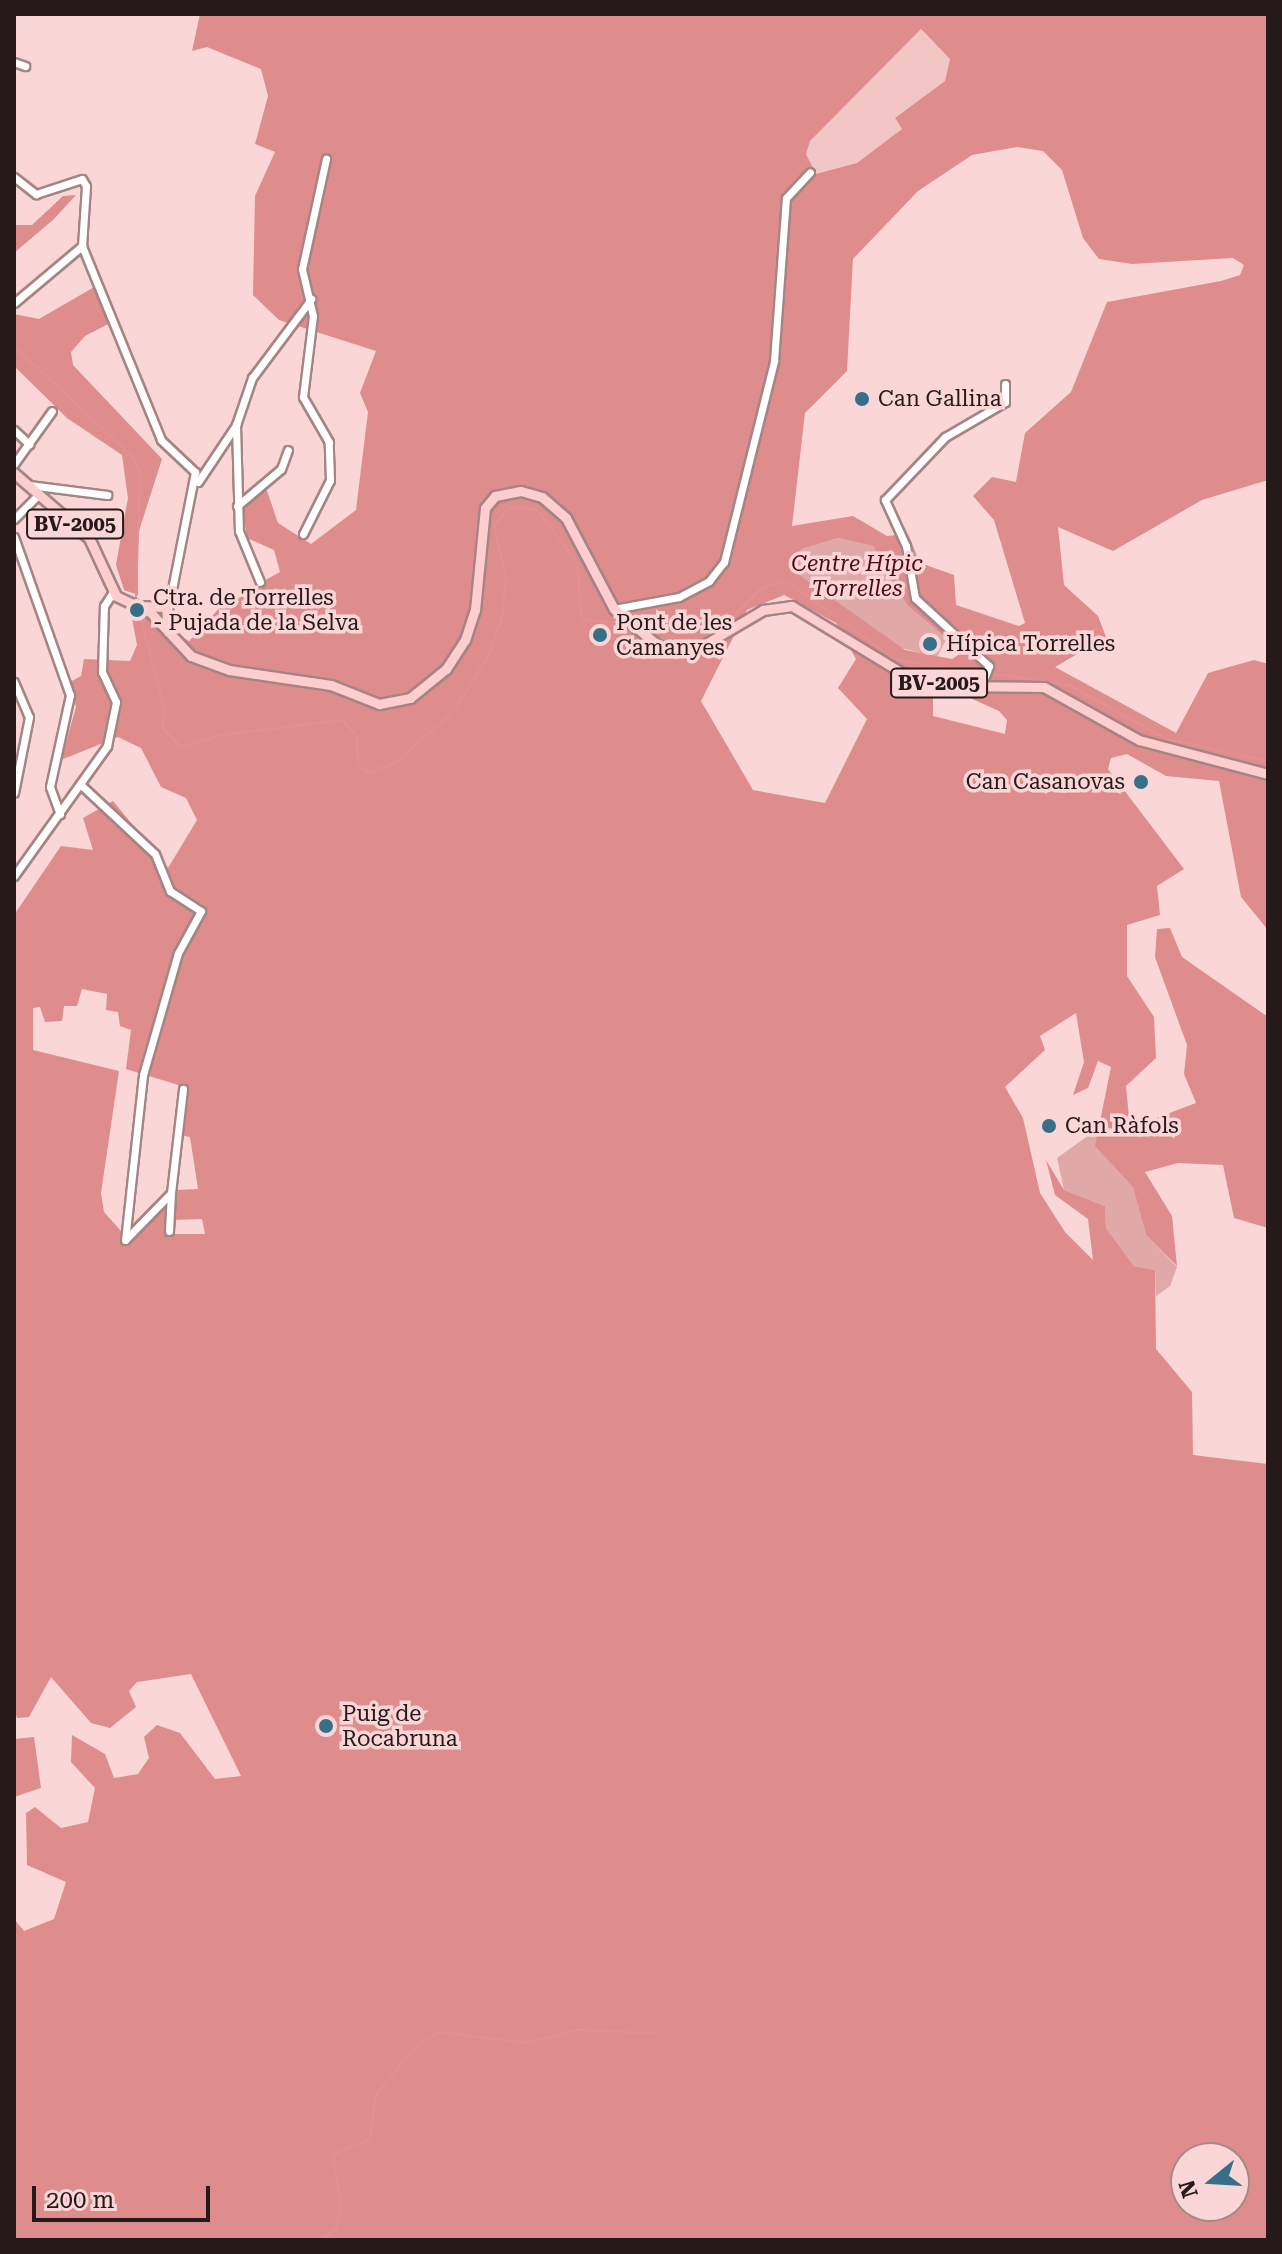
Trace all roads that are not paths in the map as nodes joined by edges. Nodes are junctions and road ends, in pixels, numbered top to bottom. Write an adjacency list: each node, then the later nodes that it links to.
1 (14, 62): 2 (street)
2 (25, 66)
3 (326, 159): 7 (street)
4 (810, 172): 27 (street)
5 (14, 177): 6 (street)
6 (82, 246): 8 (street); 18 (street)
7 (311, 299): 11 (street); 23 (street)
8 (14, 303)
9 (1005, 384): 30 (street)
10 (52, 411): 13 (street)
11 (236, 425): 18 (street); 21 (street)
12 (14, 430): 13 (street)
13 (29, 444): 15 (street)
14 (288, 450): 21 (street)
15 (14, 464)
16 (14, 473): 17 (main road, BV-2005)
17 (29, 485): 19 (main road, BV-2005); 20 (street)
18 (197, 485): 28 (street)
19 (39, 494): 22 (street); 26 (main road, BV-2005)
20 (107, 495)
21 (237, 506): 25 (street)
22 (14, 519)
23 (303, 534)
24 (14, 537): 34 (street)
25 (260, 582)
26 (113, 592): 28 (main road, BV-2005); 32 (street)
27 (614, 609): 28 (main road, BV-2005); 30 (main road, BV-2005)
28 (160, 615)
29 (14, 682): 33 (street)
30 (948, 684): 31 (main road, BV-2005)
31 (1268, 774)
32 (81, 785): 34 (street); 37 (street)
33 (14, 793)
34 (60, 814): 35 (street)
35 (14, 876)
36 (183, 1089): 37 (street)
37 (171, 1193): 38 (street)
38 (169, 1231)

